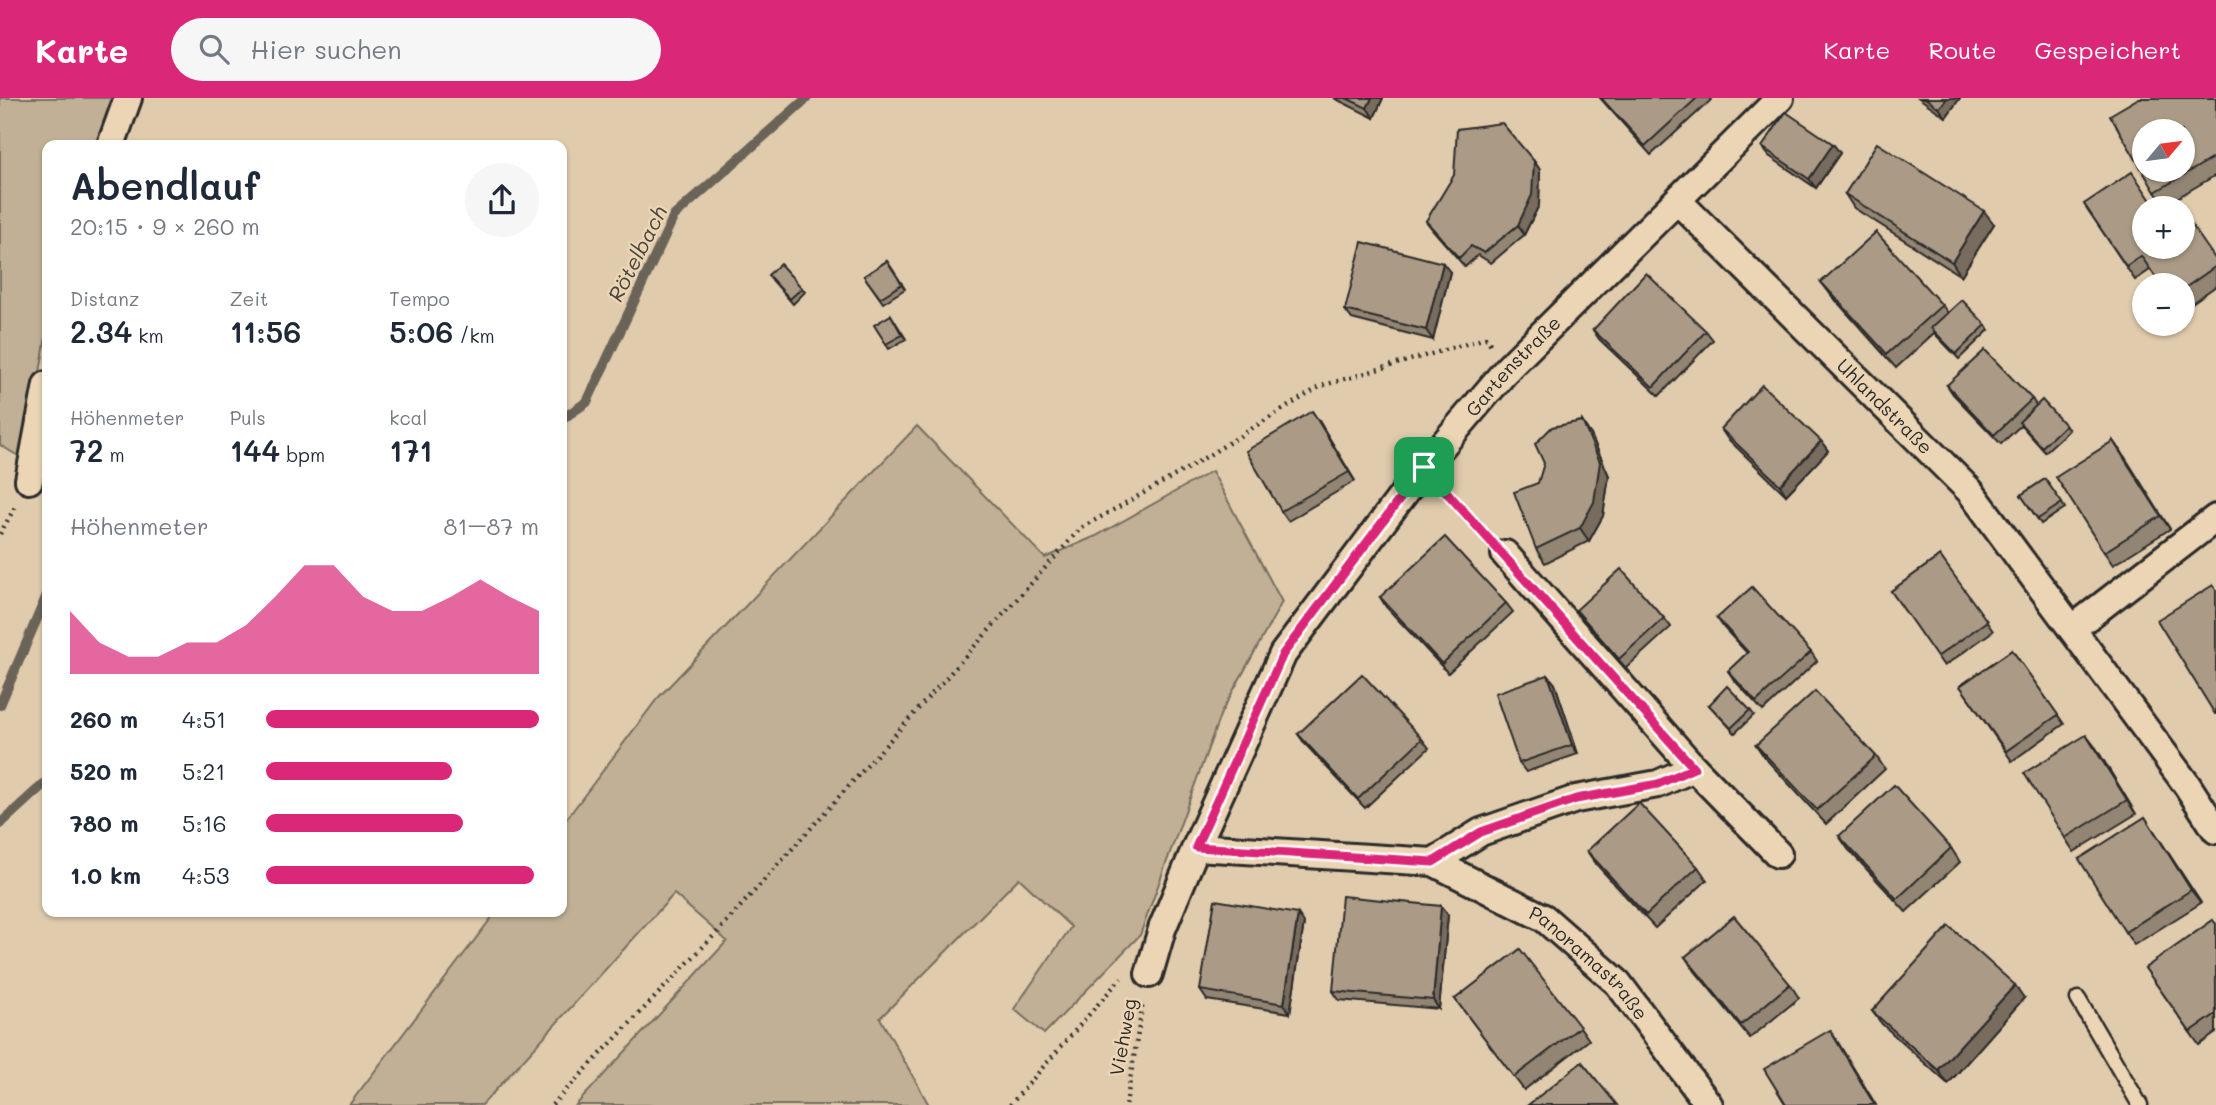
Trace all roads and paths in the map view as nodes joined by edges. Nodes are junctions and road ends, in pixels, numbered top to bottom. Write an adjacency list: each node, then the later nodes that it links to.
1 (128, 98): 3 (street)
2 (1780, 98): 4 (street, Gartenstraße)
3 (113, 140)
4 (1679, 202): 5 (street, Gartenstraße); 11 (street, Uhlandstraße)
5 (1509, 367): 7 (street, Gartenstraße); 19 (path)
6 (42, 411): 8 (street)
7 (1424, 467): 10 (path); 14 (street, Gartenstraße)
8 (29, 480)
9 (2216, 518): 11 (street)
10 (1505, 554): 12 (street)
11 (2072, 629): 13 (street, Uhlandstraße)
12 (1694, 768): 15 (street); 16 (street)
13 (2216, 830)
14 (1196, 847): 16 (street, Panoramastraße); 17 (street, Gartenstraße)
15 (1778, 854)
16 (1433, 862): 22 (street, Panoramastraße)
17 (1138, 972): 20 (path); 21 (path, Viehweg)
18 (2078, 999): 23 (lane)
19 (552, 1105)
20 (1010, 1105)
21 (1126, 1105)
22 (1709, 1105)
23 (2140, 1105)

